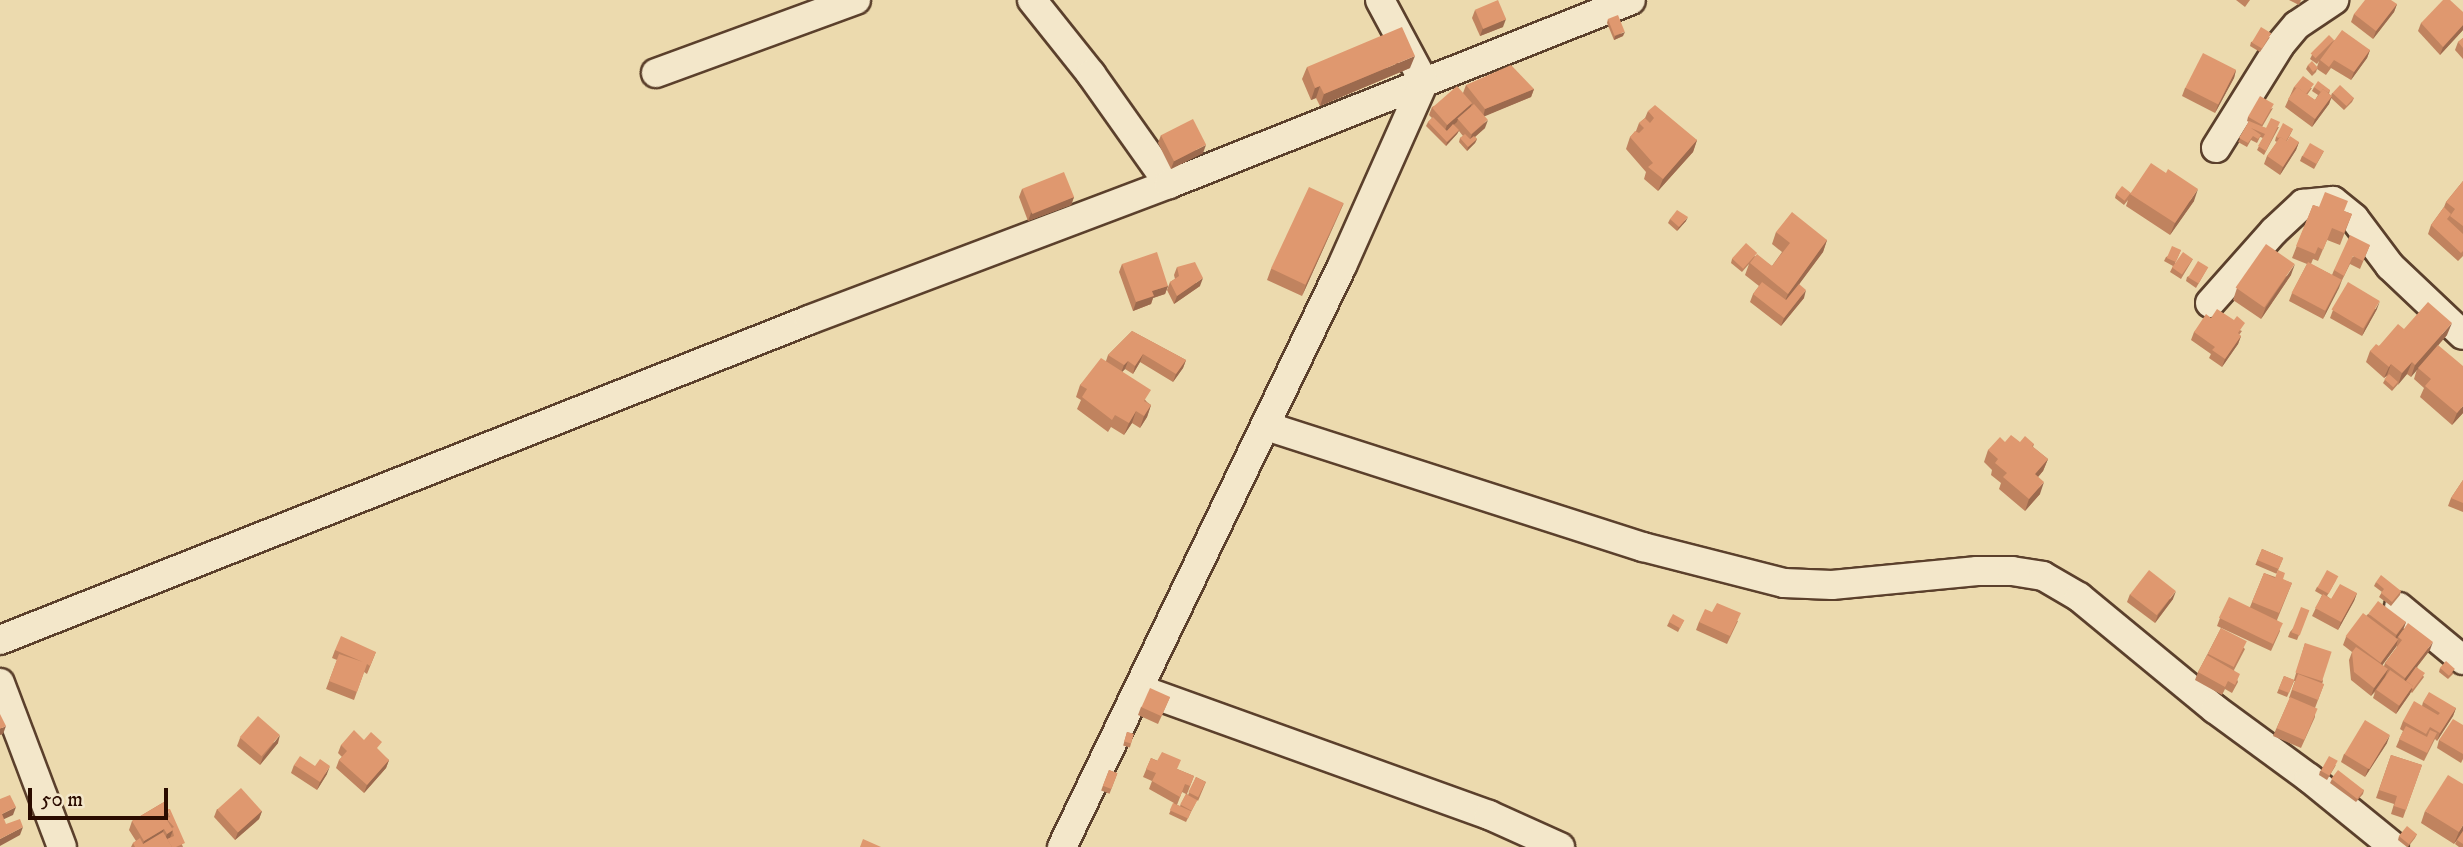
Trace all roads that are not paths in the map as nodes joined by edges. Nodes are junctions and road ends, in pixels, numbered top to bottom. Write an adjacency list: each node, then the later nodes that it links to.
1 (856, 0): 6 (street)
2 (1032, 0): 9 (street)
3 (1380, 0): 7 (street)
4 (1630, 0): 7 (street)
5 (2334, 0): 8 (street)
6 (656, 73)
7 (1424, 82): 9 (street); 12 (street)
8 (2216, 148)
9 (1169, 184): 14 (street)
10 (2210, 303): 11 (street)
11 (2463, 335)
12 (1266, 426): 17 (street); 21 (street)
13 (2399, 607): 15 (street)
14 (0, 640)
15 (2463, 660)
16 (0, 684): 18 (street)
17 (1139, 689): 19 (street); 20 (street)
18 (62, 847)
19 (1062, 847)
20 (1560, 847)
21 (2394, 847)

